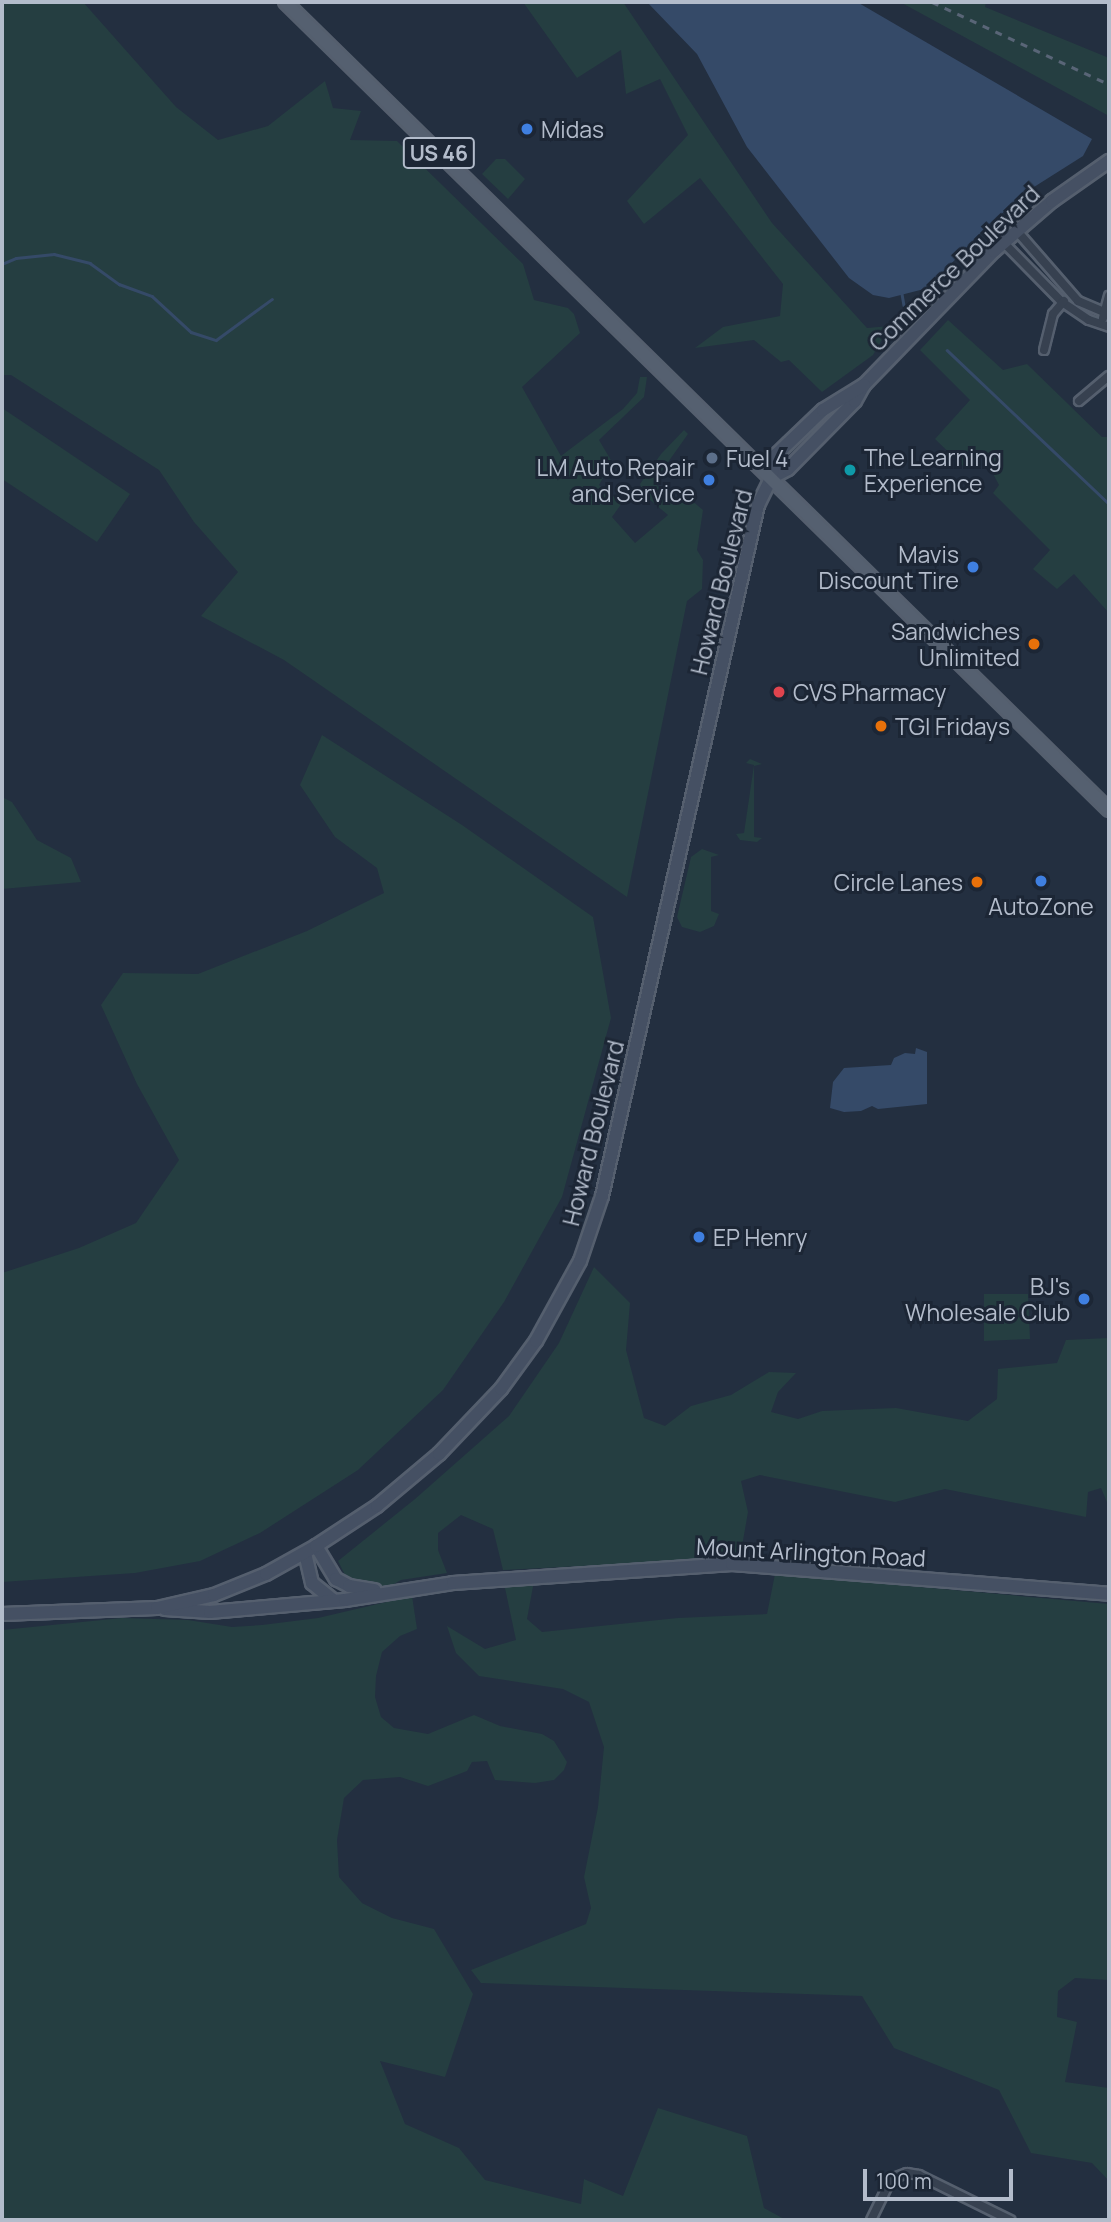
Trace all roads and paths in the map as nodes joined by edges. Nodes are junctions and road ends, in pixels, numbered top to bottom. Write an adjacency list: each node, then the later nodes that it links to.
1 (285, 2): 13 (main road, US 46)
2 (1106, 162): 3 (main road, Commerce Boulevard)
3 (1017, 231): 4 (main road, Commerce Boulevard); 5 (street)
4 (1004, 243): 7 (street); 13 (main road, Commerce Boulevard)
5 (1072, 294): 7 (street); 8 (street)
6 (1109, 296): 8 (street)
7 (1062, 302): 9 (street); 10 (street)
8 (1107, 314): 9 (street)
9 (1105, 326)
10 (1044, 351)
11 (1109, 376): 12 (street)
12 (1079, 401)
13 (771, 478): 14 (main road, US 46); 15 (main road, Howard Boulevard)
14 (1109, 810)
15 (310, 1549): 16 (main road, Mount Arlington Road); 18 (main road); 19 (main road, Howard Boulevard)
16 (386, 1592): 17 (main road, Mount Arlington Road); 18 (main road, Mount Arlington Road)
17 (1109, 1594)
18 (335, 1601): 19 (main road, Mount Arlington Road)
19 (157, 1608): 20 (main road, Howard Boulevard)
20 (2, 1614)
21 (871, 2220): 22 (street)
22 (1010, 2220)

